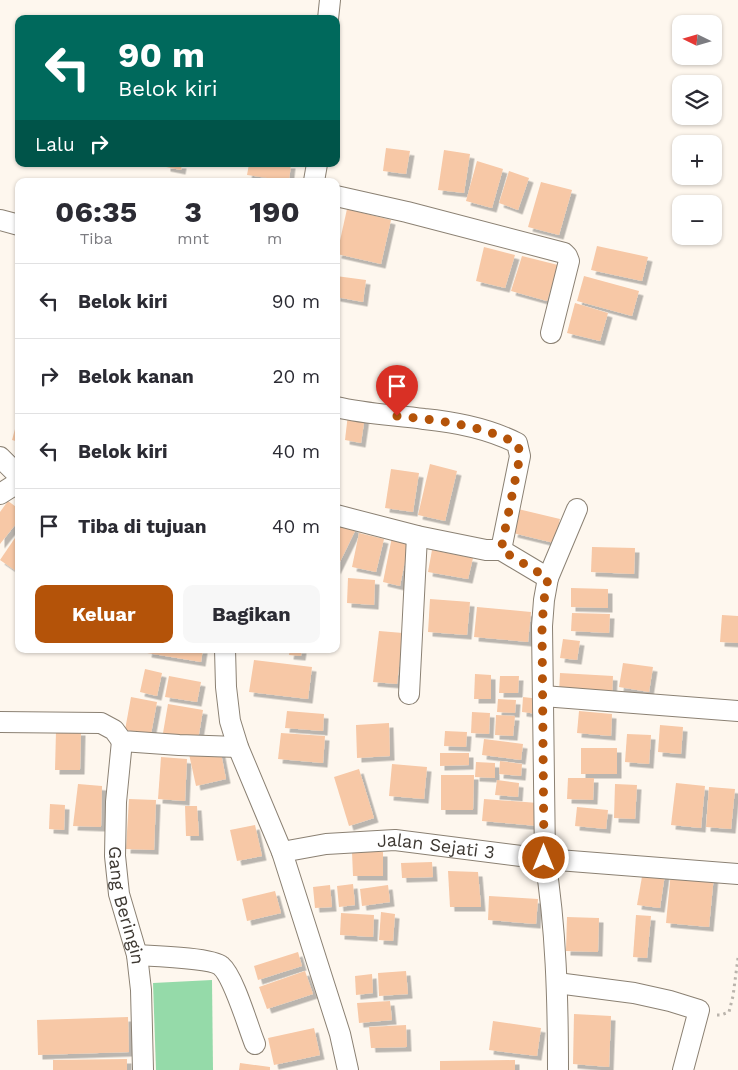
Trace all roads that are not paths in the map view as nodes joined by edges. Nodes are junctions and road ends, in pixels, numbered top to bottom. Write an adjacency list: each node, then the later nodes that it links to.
1 (330, 0): 2 (street)
2 (328, 15)
3 (340, 197): 6 (street)
4 (0, 220): 5 (street)
5 (15, 224)
6 (551, 333)
7 (340, 408): 15 (street)
8 (0, 457): 9 (street)
9 (15, 472)
10 (15, 485): 11 (street)
11 (0, 494)
12 (577, 509): 16 (street)
13 (340, 516): 14 (street)
14 (417, 536): 15 (street); 18 (street)
15 (501, 550): 16 (street)
16 (548, 578): 19 (street)
17 (225, 653): 23 (street)
18 (409, 694)
19 (544, 696): 20 (street); 25 (street)
20 (738, 711)
21 (0, 722): 22 (street)
22 (122, 741): 23 (street); 27 (street, Gang Beringin)
23 (238, 747): 24 (street)
24 (282, 852): 25 (street, Jalan Sejati 3); 31 (street)
25 (544, 858): 26 (street, Jalan Sejati 3); 28 (street)
26 (738, 874)
27 (137, 955): 29 (street); 30 (street, Gang Beringin)
28 (556, 983): 32 (street); 33 (street)
29 (255, 1044)
30 (143, 1070)
31 (348, 1070)
32 (558, 1070)
33 (683, 1070)

